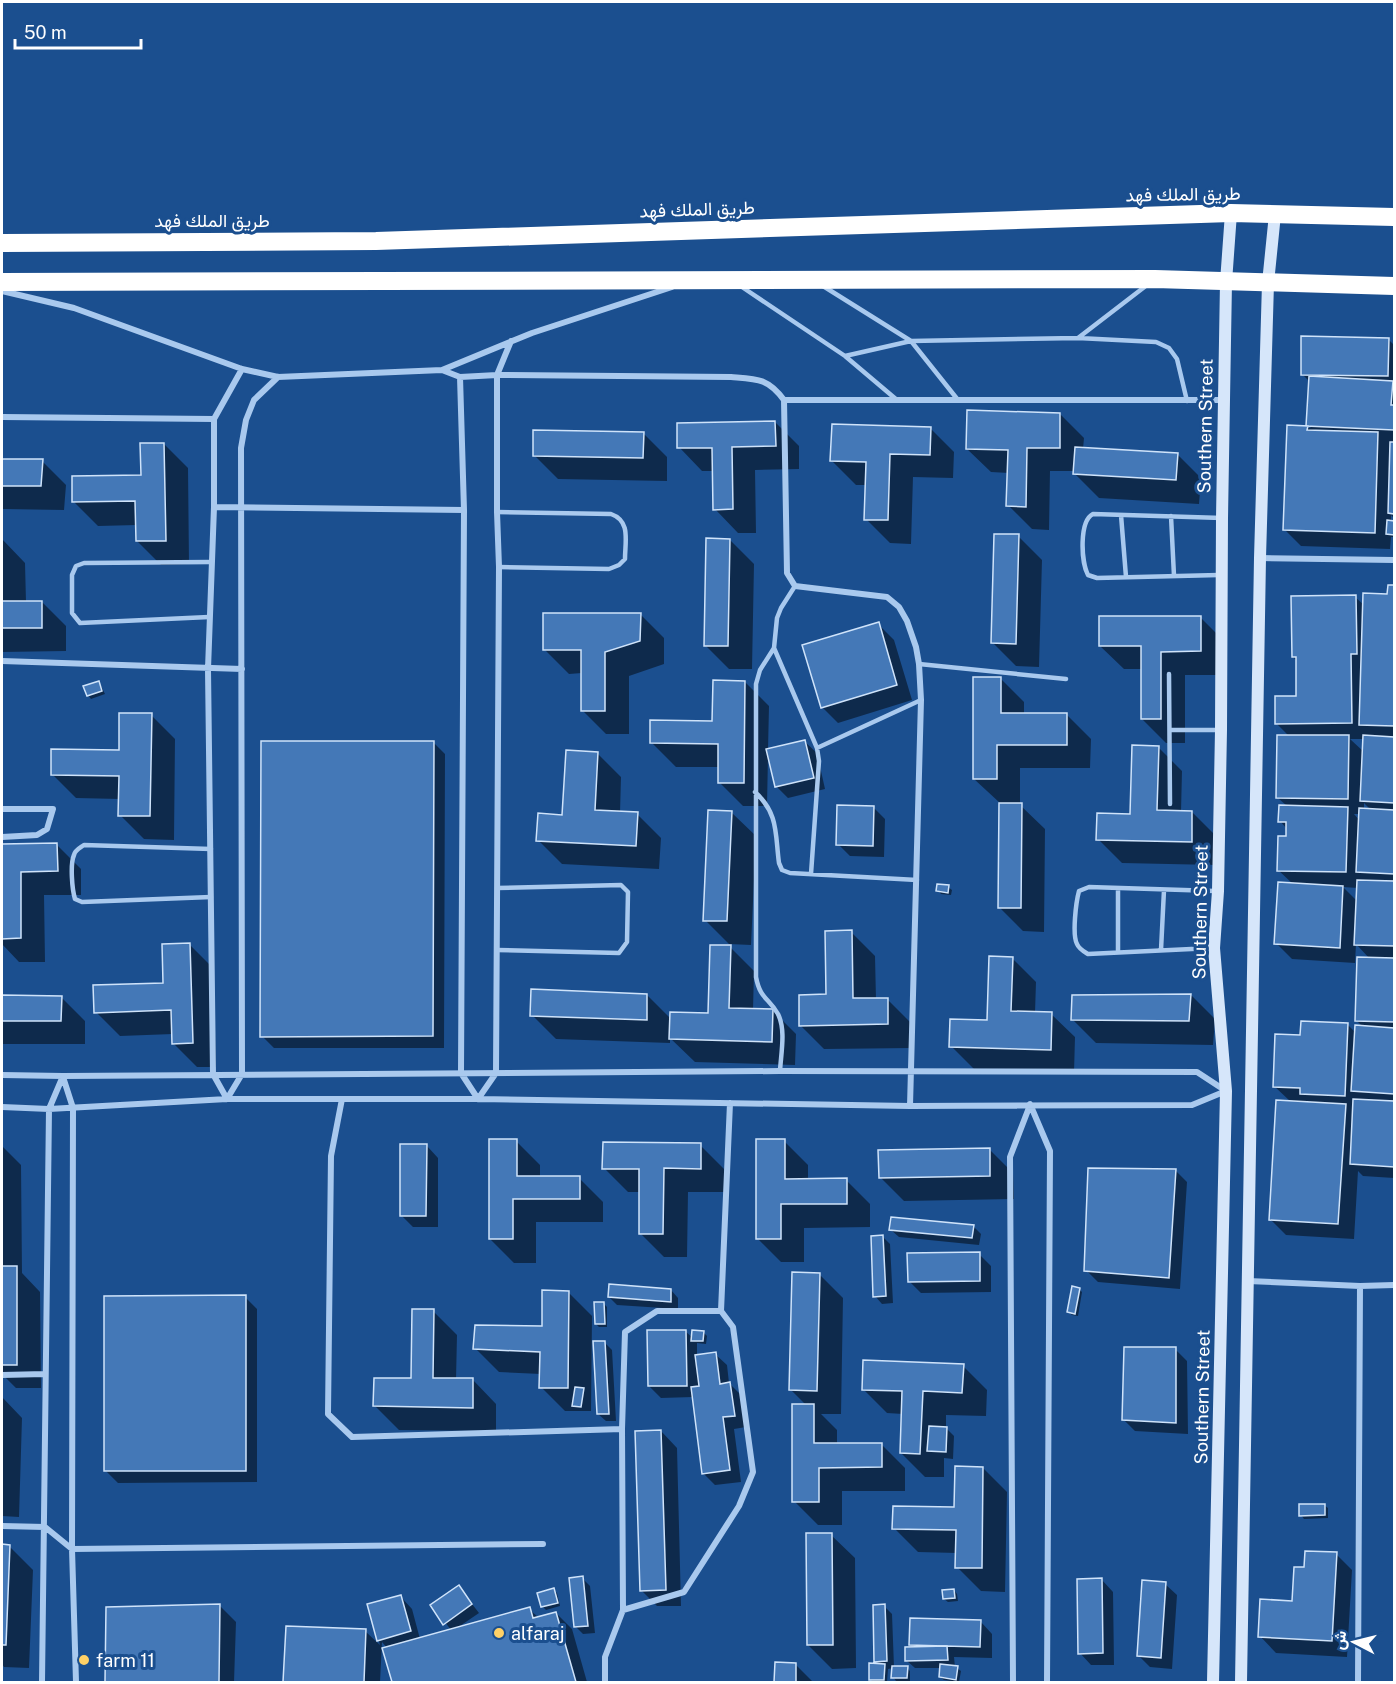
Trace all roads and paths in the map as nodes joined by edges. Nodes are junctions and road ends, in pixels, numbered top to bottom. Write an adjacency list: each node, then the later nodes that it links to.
1 (1231, 213): 2 (highway, طريق الملك فهد); 4 (highway, طريق الملك فهد); 10 (main road, Southern Street)
2 (1275, 214): 3 (highway, طريق الملك فهد); 11 (main road)
3 (1395, 217)
4 (2, 243)
5 (1155, 279): 8 (highway); 10 (highway); 14 (lane)
6 (694, 280): 7 (highway); 9 (highway); 15 (street)
7 (731, 280): 8 (highway); 17 (lane)
8 (813, 280): 16 (lane)
9 (2, 282)
10 (1226, 282): 11 (highway); 26 (main road, Southern Street)
11 (1268, 283): 12 (highway); 37 (main road)
12 (1395, 286)
13 (2, 291): 18 (street)
14 (1078, 338): 16 (lane); 27 (lane)
15 (511, 341): 19 (street); 20 (street)
16 (911, 341): 17 (lane); 25 (lane)
17 (845, 356): 24 (lane)
18 (242, 369): 21 (street); 29 (street)
19 (441, 370): 21 (street); 22 (street)
20 (497, 375): 22 (street); 23 (street); 33 (street)
21 (278, 377): 31 (street)
22 (459, 377): 32 (street)
23 (784, 400): 24 (street); 44 (street)
24 (897, 400): 25 (street)
25 (958, 400): 27 (street)
26 (1224, 400): 27 (street); 36 (main road, Southern Street)
27 (1187, 401)
28 (2, 417): 29 (street)
29 (214, 419): 30 (street)
30 (214, 507): 31 (street); 39 (street)
31 (242, 507): 32 (street); 50 (street)
32 (464, 510): 75 (street)
33 (497, 512): 40 (street); 40 (lane)
34 (1122, 515): 35 (lane); 43 (lane); 43 (lane)
35 (1171, 516): 36 (lane); 42 (lane)
36 (1222, 518): 41 (main road, Southern Street)
37 (1260, 558): 38 (street); 91 (main road)
38 (1395, 560)
39 (210, 562): 45 (street); 45 (lane)
40 (499, 567): 64 (street)
41 (1221, 574): 42 (lane); 55 (main road, Southern Street)
42 (1174, 576): 43 (lane)
43 (1126, 578)
44 (795, 586): 46 (lane); 48 (street)
45 (209, 617): 49 (street)
46 (774, 648): 56 (lane); 57 (lane)
47 (2, 661): 49 (street)
48 (919, 664): 52 (lane); 53 (street)
49 (208, 669): 50 (street); 61 (street)
50 (242, 669): 78 (street)
51 (1169, 674): 54 (lane)
52 (1066, 679)
53 (921, 700): 56 (lane); 63 (street)
54 (1170, 730): 55 (lane); 58 (lane)
55 (1221, 730): 67 (main road, Southern Street)
56 (817, 748): 62 (lane)
57 (754, 792): 62 (lane); 73 (lane)
58 (1170, 804)
59 (2, 809): 60 (street)
60 (2, 837)
61 (211, 849): 68 (street); 68 (lane)
62 (812, 874): 63 (lane)
63 (917, 880): 74 (street)
64 (497, 888): 70 (street); 70 (lane)
65 (1118, 888): 66 (lane); 72 (lane); 72 (lane)
66 (1164, 890): 67 (lane); 71 (lane)
67 (1218, 891): 69 (main road, Southern Street)
68 (211, 897): 77 (street)
69 (1214, 948): 71 (lane); 81 (main road, Southern Street)
70 (497, 950): 76 (street)
71 (1161, 950): 72 (lane)
72 (1118, 952)
73 (780, 1071): 74 (street); 76 (street)
74 (911, 1072): 81 (street); 87 (street)
75 (461, 1073): 76 (street); 78 (street); 84 (street)
76 (496, 1073): 84 (street)
77 (213, 1074): 78 (street); 80 (street); 82 (street)
78 (242, 1074): 82 (street)
79 (2, 1075): 80 (street)
80 (63, 1076): 89 (street); 90 (street)
81 (1226, 1091): 86 (street); 108 (main road, Southern Street)
82 (227, 1099): 83 (street); 89 (street)
83 (342, 1099): 84 (street); 97 (street)
84 (478, 1099): 85 (street)
85 (730, 1103): 87 (street); 94 (street)
86 (1030, 1104): 87 (street); 106 (street); 107 (street)
87 (910, 1106)
88 (2, 1107): 90 (street)
89 (73, 1108): 90 (street); 101 (street)
90 (49, 1109): 95 (street)
91 (1248, 1281): 93 (street); 109 (main road)
92 (1395, 1285): 93 (street)
93 (1360, 1286): 110 (street)
94 (721, 1311): 97 (street); 102 (street)
95 (45, 1374): 96 (street); 99 (street)
96 (2, 1375)
97 (622, 1429): 102 (street)
98 (2, 1526): 99 (street)
99 (45, 1527): 101 (street); 103 (street)
100 (543, 1544): 101 (street)
101 (72, 1549): 104 (street)
102 (623, 1610): 105 (street)
103 (42, 1683)
104 (76, 1683)
105 (605, 1683)
106 (1013, 1683)
107 (1047, 1683)
108 (1213, 1683)
109 (1241, 1683)
110 (1358, 1683)

